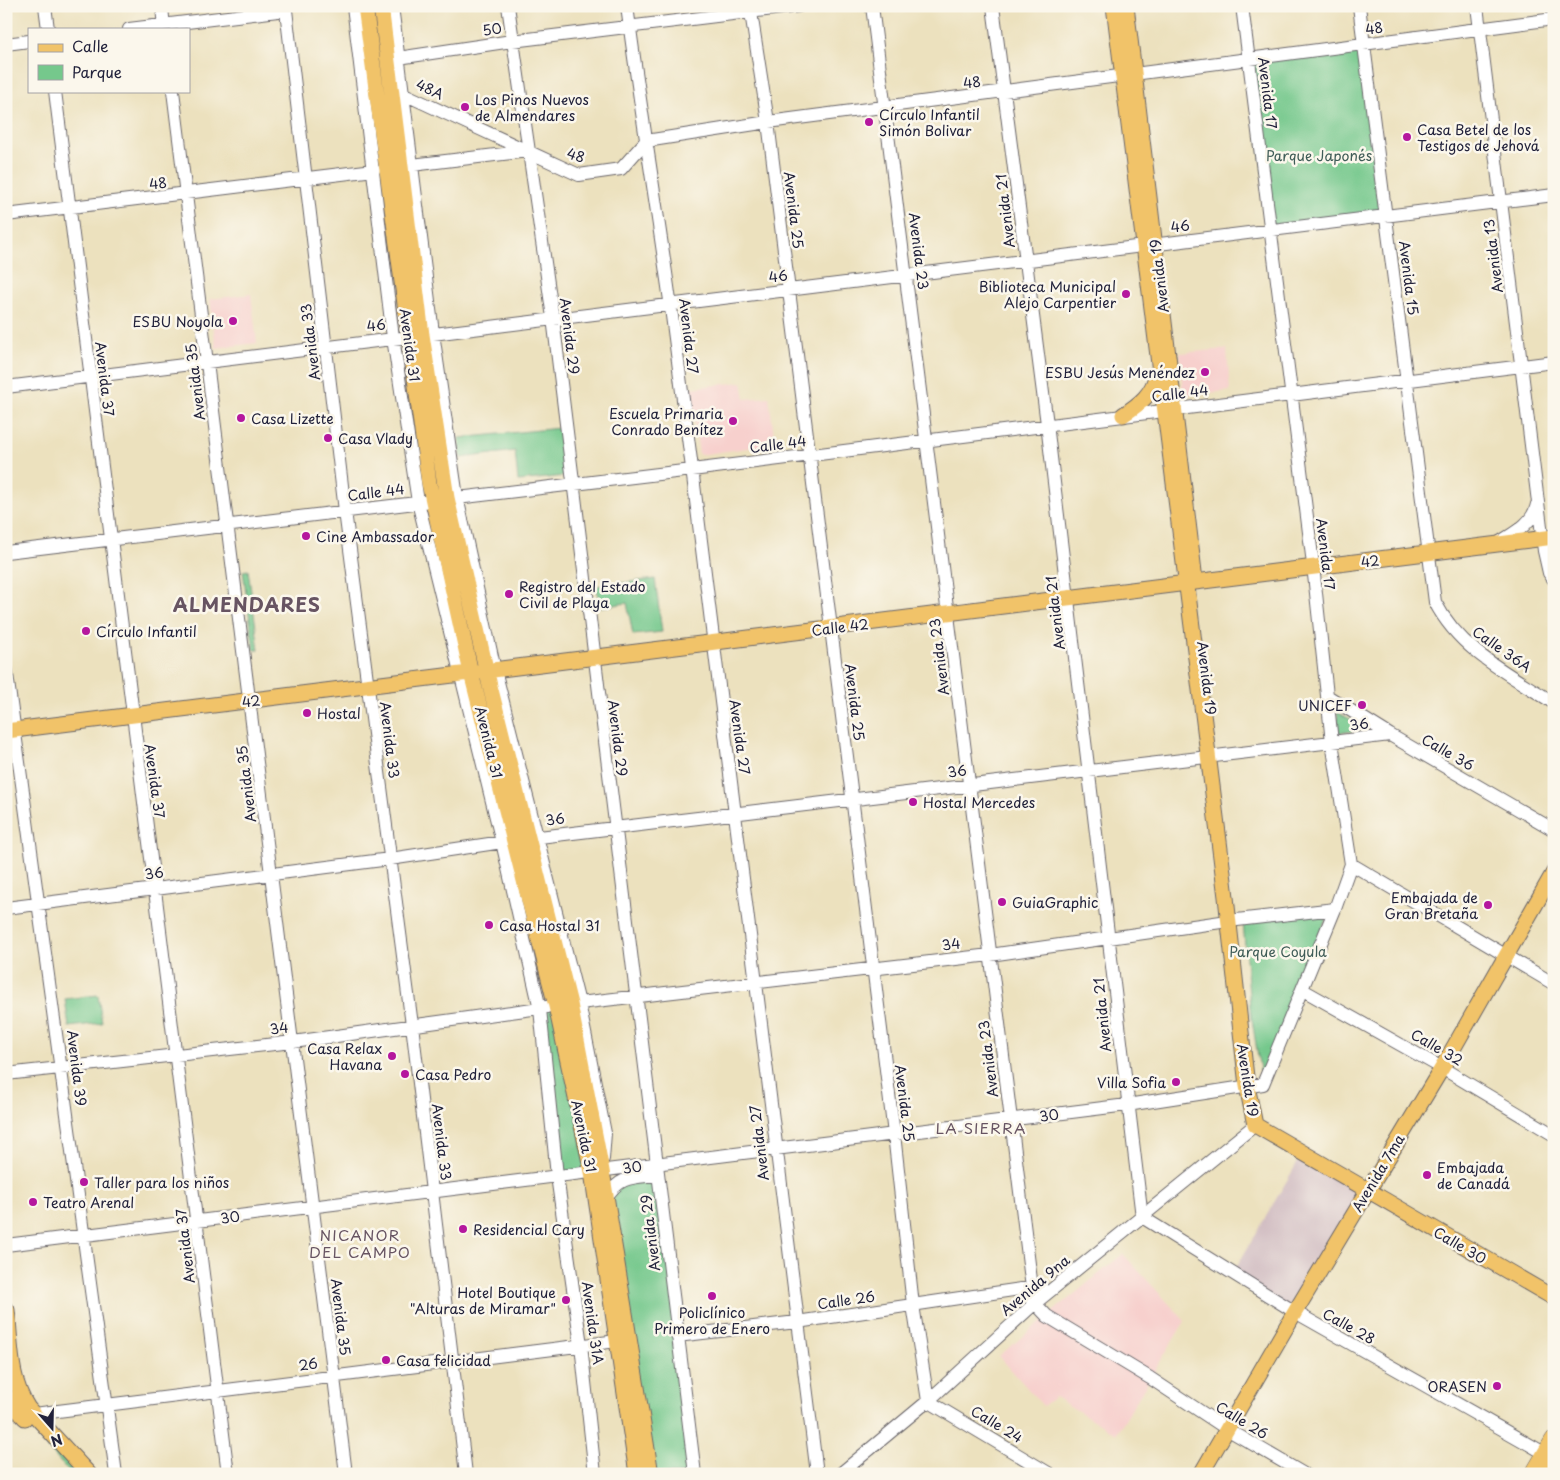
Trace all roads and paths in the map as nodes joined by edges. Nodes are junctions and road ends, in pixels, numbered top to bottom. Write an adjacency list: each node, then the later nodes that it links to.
1 (45, 6): 22 (street)
2 (162, 6): 21 (street)
3 (353, 6): 41 (street, Avenida 31)
4 (365, 6): 56 (main road, Avenida 31)
5 (381, 6): 56 (main road, Avenida 31)
6 (392, 6): 29 (street, Avenida 31)
7 (508, 6): 26 (street, Avenida 29)
8 (627, 6): 20 (street, Avenida 27)
9 (799, 6): 17 (street, 50)
10 (872, 6): 36 (street, Avenida 23)
11 (993, 6): 34 (street, Avenida 21)
12 (1114, 6): 31 (main road, Avenida 19)
13 (1126, 6): 31 (main road, Avenida 19)
14 (1242, 6): 30 (street, Avenida 17)
15 (1359, 6): 28 (street, Avenida 15)
16 (1477, 6): 24 (street, Avenida 13)
17 (751, 10): 20 (street, 50); 37 (street, Avenida 25)
18 (240, 11): 21 (street); 42 (street, Avenida 33)
19 (1554, 19): 24 (street, 48)
20 (629, 26): 26 (street, 50); 38 (street, Avenida 27)
21 (164, 27): 23 (street)
22 (48, 28)
23 (146, 28)
24 (1480, 29): 28 (street, 48); 45 (street, Avenida 13)
25 (28, 41): 27 (street)
26 (512, 41): 29 (street, 50); 39 (street, Avenida 29)
27 (6, 44)
28 (1364, 44): 30 (street, 48); 48 (street, Avenida 15)
29 (398, 58): 35 (street, Avenida 31)
30 (1249, 60): 31 (street, 48); 49 (street, Avenida 17)
31 (1128, 76): 34 (street, 48); 50 (main road, Avenida 19)
32 (55, 92): 46 (street, Avenida 37)
33 (173, 92): 43 (street, Avenida 35)
34 (1006, 92): 36 (street, 48); 51 (street, Avenida 21)
35 (402, 93): 39 (street, 48A); 40 (street, Avenida 31)
36 (885, 107): 37 (street, 48); 52 (street, Avenida 23)
37 (768, 122): 38 (street, 48); 53 (street, Avenida 25)
38 (646, 141): 39 (street, 48); 54 (street, Avenida 27)
39 (528, 151): 40 (street); 55 (street, Avenida 29)
40 (412, 165): 56 (street, Avenida 31)
41 (374, 170): 42 (street, 48); 57 (street, Avenida 31)
42 (305, 178): 43 (street, 48); 58 (street, Avenida 33)
43 (186, 194): 46 (street, 48); 59 (street, Avenida 35)
44 (1554, 195): 45 (street, 46)
45 (1502, 202): 48 (street, 46); 62 (street, Avenida 13)
46 (68, 209): 47 (street, 48); 63 (street, Avenida 37)
47 (6, 215)
48 (1386, 216): 49 (street, 46); 64 (street, Avenida 15)
49 (1270, 230): 50 (street, 46); 66 (street, Avenida 17)
50 (1149, 245): 51 (street, 46); 61 (main road, Avenida 19); 67 (main road, Avenida 19)
51 (1026, 260): 52 (street, 46); 69 (street, Avenida 21)
52 (907, 275): 53 (street, 46); 70 (street, Avenida 23)
53 (789, 289): 54 (street, 46); 71 (street, Avenida 25)
54 (670, 304): 55 (street, 46); 72 (street, Avenida 27)
55 (553, 318): 56 (street, 46); 73 (street, Avenida 29)
56 (421, 335): 57 (street, 46); 74 (main road, Avenida 31)
57 (393, 338): 58 (street, 46); 74 (street, Avenida 31)
58 (325, 347): 59 (street, 46); 76 (street, Avenida 33)
59 (208, 361): 63 (street, 46); 77 (street, Avenida 35)
60 (1554, 362): 62 (street, Calle 44)
61 (1158, 364): 67 (main road, Avenida 19); 68 (main road)
62 (1521, 366): 64 (street, Calle 44); 75 (street, Avenida 13)
63 (89, 376): 65 (street, 46); 79 (street, Avenida 37)
64 (1406, 380): 66 (street, Calle 44); 82 (street, Avenida 15)
65 (6, 387)
66 (1291, 395): 67 (street, Calle 44); 83 (street, Avenida 17)
67 (1169, 410): 68 (street, Calle 44); 85 (main road, Avenida 19)
68 (1123, 415): 69 (street, Calle 44)
69 (1047, 424): 70 (street, Calle 44); 86 (street, Avenida 21)
70 (927, 441): 71 (street, Calle 44); 87 (street, Avenida 23)
71 (808, 456): 72 (street, Calle 44); 88 (street, Avenida 25)
72 (692, 470): 73 (street, Calle 44); 89 (street, Avenida 27)
73 (573, 484): 74 (street, Calle 44); 90 (street, Avenida 29)
74 (439, 499): 76 (street, Calle 44); 92 (main road, Avenida 31); 93 (main road, Avenida 31)
75 (1538, 502): 78 (street, Avenida 13); 80 (street)
76 (345, 511): 77 (street, Calle 44); 94 (street, Avenida 33)
77 (226, 525): 79 (street, Calle 44); 96 (street, Avenida 35)
78 (1548, 538): 80 (main road, 42); 84 (street, Avenida 13)
79 (111, 539): 81 (street, Calle 44); 98 (street, Avenida 37)
80 (1496, 545): 82 (main road, 42)
81 (6, 552)
82 (1428, 554): 83 (main road, 42); 97 (street, Calle 36A)
83 (1313, 568): 85 (main road, 42); 95 (street, Avenida 17)
84 (1554, 580)
85 (1190, 584): 86 (main road, Calle 42); 102 (main road, Avenida 19)
86 (1068, 598): 87 (main road, Calle 42); 103 (street, Avenida 21)
87 (949, 613): 88 (main road, Calle 42); 104 (street, Avenida 23)
88 (830, 628): 89 (main road, Calle 42); 105 (street, Avenida 25)
89 (712, 642): 90 (main road, Calle 42); 106 (street, Avenida 27)
90 (593, 657): 92 (main road, Calle 42); 107 (street, Avenida 29)
91 (6, 667): 99 (street, Avenida 39)
92 (491, 670): 93 (main road, 42); 109 (main road, Avenida 31)
93 (465, 673): 94 (main road, 42); 109 (main road, Avenida 31)
94 (367, 685): 96 (main road, 42); 110 (street, Avenida 33)
95 (1329, 697): 100 (street, Calle 36); 101 (street, Avenida 17)
96 (251, 700): 98 (main road, 42); 113 (street, Avenida 35)
97 (1554, 703)
98 (132, 716): 99 (main road, 42); 114 (street, Avenida 37)
99 (10, 730): 115 (street, Avenida 39)
100 (1390, 735): 101 (street, 36); 108 (street, Calle 36)
101 (1332, 742): 102 (street, 36); 111 (street, Avenida 17)
102 (1212, 756): 103 (street, 36); 118 (main road, Avenida 19)
103 (1089, 771): 104 (street, 36); 119 (street, Avenida 21)
104 (969, 785): 105 (street, 36); 120 (street, Avenida 23)
105 (852, 799): 106 (street, 36); 122 (street, Avenida 25)
106 (735, 813): 107 (street, 36); 123 (street, Avenida 27)
107 (615, 827): 109 (street, 36); 126 (street, Avenida 29)
108 (1554, 830)
109 (520, 839): 110 (street, 36); 127 (main road, Avenida 31); 127 (street, Avenida 31); 128 (street, Avenida 31)
110 (390, 859): 113 (street, 36); 129 (street, Avenida 33)
111 (1351, 864): 117 (street, Avenida 17); 121 (street)
112 (1554, 872): 121 (main road, Avenida 7ma)
113 (272, 874): 114 (street, 36); 130 (street, Avenida 35)
114 (154, 888): 115 (street, 36); 131 (street, Avenida 37)
115 (40, 904): 116 (street, 36); 132 (street, Avenida 39)
116 (6, 908)
117 (1335, 909): 118 (street, 34); 125 (street, Avenida 17)
118 (1233, 921): 119 (street, 34); 135 (main road, Avenida 19)
119 (1109, 939): 120 (street, 34); 136 (street, Avenida 21)
120 (990, 955): 122 (street, 34); 137 (street, Avenida 23)
121 (1504, 956): 124 (street); 133 (main road, Avenida 7ma)
122 (872, 969): 123 (street, 34); 139 (street, Avenida 25)
123 (756, 982): 126 (street, 34); 141 (street, Avenida 27)
124 (1554, 984)
125 (1303, 990): 133 (street, Calle 32); 135 (street, Avenida 17)
126 (637, 996): 127 (street, 34); 142 (street, Avenida 29)
127 (568, 1004): 128 (street, 34); 143 (main road, Avenida 31); 143 (street, Avenida 31)
128 (540, 1009): 129 (street, 34); 144 (street, Avenida 31)
129 (412, 1025): 130 (street, 34); 145 (street, Avenida 33)
130 (292, 1042): 131 (street, 34); 148 (street, Avenida 35)
131 (175, 1055): 132 (street, 34); 150 (street, Avenida 37)
132 (62, 1068): 134 (street, 34); 151 (street, Avenida 39)
133 (1442, 1068): 140 (street, Calle 32); 146 (main road, Avenida 7ma)
134 (6, 1074)
135 (1252, 1086): 136 (street, 30); 138 (main road, Avenida 19)
136 (1127, 1105): 137 (street, 30); 149 (street, Avenida 21)
137 (1010, 1120): 139 (street, 30); 154 (street, Avenida 23)
138 (1255, 1125): 146 (main road); 149 (street, Avenida 9na)
139 (894, 1134): 141 (street, 30); 159 (street, Avenida 25)
140 (1554, 1135)
141 (774, 1149): 142 (street, 30); 162 (street, Avenida 27)
142 (657, 1169): 143 (street, 30); 147 (street); 163 (street, Avenida 29)
143 (597, 1172): 144 (street, 30); 147 (main road, Avenida 31); 164 (main road, Avenida 31)
144 (557, 1176): 145 (street, 30); 165 (street, Avenida 31A)
145 (433, 1192): 148 (street, 30); 166 (street, Avenida 33)
146 (1367, 1192): 156 (main road, Calle 30); 161 (main road, Avenida 7ma)
147 (606, 1198): 183 (main road, Avenida 31)
148 (312, 1207): 150 (street, 30); 167 (street, Avenida 35)
149 (1142, 1217): 153 (street, Avenida 9na); 161 (street, Calle 28)
150 (197, 1221): 151 (street, 30); 168 (street, Avenida 37)
151 (82, 1236): 152 (street, 30); 171 (street, Avenida 39)
152 (6, 1245)
153 (1060, 1283): 154 (street, Calle 26); 157 (street, Avenida 9na)
154 (1032, 1288): 155 (street, Calle 26); 157 (street, Avenida 23)
155 (1019, 1290): 157 (street, Calle 26); 159 (street, Calle 26)
156 (1554, 1298)
157 (1034, 1304): 170 (street, Avenida 9na); 173 (street, Calle 26)
158 (6, 1305): 160 (main road)
159 (913, 1305): 162 (street, Calle 26); 170 (street, Avenida 25)
160 (6, 1311): 172 (main road)
161 (1295, 1312): 173 (main road, Avenida 7ma); 174 (street, Calle 28)
162 (797, 1322): 163 (street, Calle 26); 185 (street, Avenida 27)
163 (677, 1336): 184 (street, Avenida 29)
164 (617, 1341): 165 (street, 26); 182 (main road, Avenida 31)
165 (581, 1345): 166 (street, 26); 181 (street, Avenida 31A)
166 (451, 1362): 167 (street, 26); 180 (street, Avenida 33)
167 (333, 1376): 168 (street, 26); 179 (street, Avenida 35)
168 (218, 1391): 171 (street, 26); 178 (street, Avenida 37)
169 (6, 1397): 175 (main road)
170 (928, 1401): 186 (street, Avenida 9na); 187 (street, Calle 24)
171 (106, 1405): 172 (street, 26); 177 (street, Avenida 39)
172 (34, 1414): 176 (main road)
173 (1227, 1429): 188 (main road, Avenida 7ma); 189 (street, Calle 26)
174 (1550, 1447): 190 (highway)
175 (75, 1474)
176 (89, 1474)
177 (116, 1474)
178 (228, 1474)
179 (346, 1474)
180 (466, 1474)
181 (595, 1474)
182 (637, 1474)
183 (651, 1474)
184 (694, 1474)
185 (816, 1474)
186 (840, 1474)
187 (1050, 1474)
188 (1201, 1474)
189 (1304, 1474)
190 (1534, 1474)

